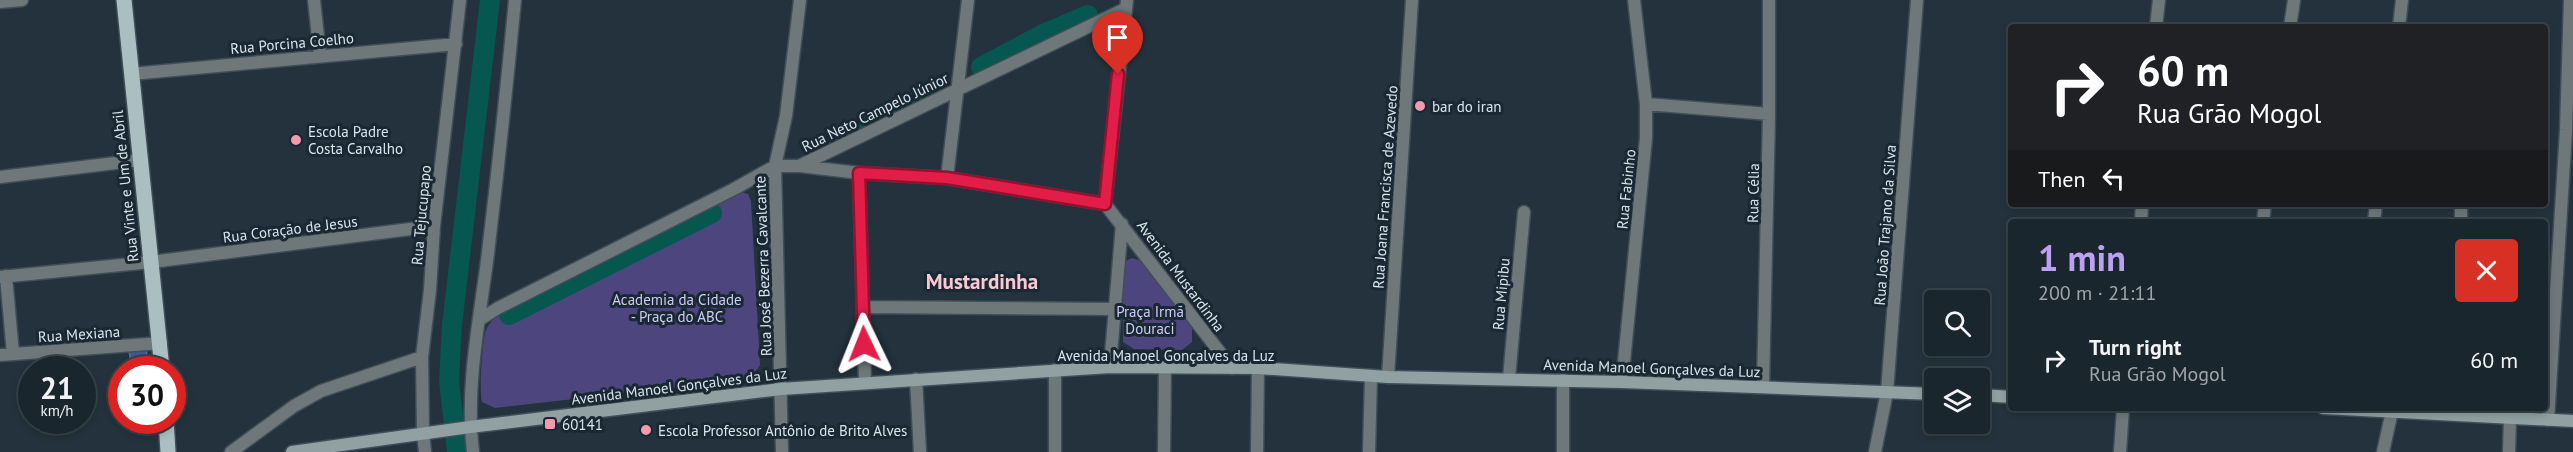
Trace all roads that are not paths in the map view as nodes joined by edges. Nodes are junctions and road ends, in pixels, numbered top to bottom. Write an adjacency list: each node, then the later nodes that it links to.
1 (22, 0): 16 (street)
2 (124, 0): 23 (main road, Rua Vinte e Um de Abril)
3 (314, 0): 22 (street)
4 (460, 0): 21 (street, Rua Tejucupapo)
5 (515, 0): 41 (street)
6 (800, 0): 28 (street, Rua José Bezerra Cavalcante)
7 (969, 0): 24 (street)
8 (1412, 0): 52 (street, Rua Joana Francisca de Azevedo)
9 (1634, 0): 25 (street, Rua Fabinho)
10 (1769, 0): 26 (street, Rua Célia)
11 (1917, 0): 60 (street, Rua João Trajano da Silva)
12 (2158, 0): 18 (street)
13 (2295, 0): 19 (street)
14 (2402, 0): 20 (street)
15 (2570, 0): 68 (street)
16 (0, 3)
17 (1126, 4): 24 (street, Rua Neto Campelo Júnior); 33 (street)
18 (2156, 24)
19 (2291, 24)
20 (2399, 24)
21 (456, 44): 22 (street, Rua Porcina Coelho); 36 (street, Rua Tejucupapo)
22 (320, 55): 23 (street, Rua Porcina Coelho)
23 (131, 74): 27 (main road, Rua Vinte e Um de Abril)
24 (957, 89): 29 (street, Rua Neto Campelo Júnior); 32 (street)
25 (1646, 104): 26 (street); 57 (street, Rua Fabinho)
26 (1769, 114): 58 (street, Rua Célia)
27 (140, 160): 31 (street); 37 (main road, Rua Vinte e Um de Abril)
28 (775, 166): 29 (street, Rua Neto Campelo Júnior); 41 (street, Rua Neto Campelo Júnior); 59 (street, Rua José Bezerra Cavalcante)
29 (799, 166): 30 (street)
30 (859, 173): 32 (street); 39 (street)
31 (0, 177)
32 (947, 178): 33 (street)
33 (1105, 204): 35 (street, Avenida Mustardinha)
34 (1524, 212): 53 (street, Rua Mipibu)
35 (1122, 224): 40 (street); 48 (street, Avenida Mustardinha)
36 (434, 226): 37 (street, Rua Coração de Jesus); 45 (street, Rua Tejucupapo)
37 (151, 262): 38 (street, Rua Coração de Jesus); 42 (main road, Rua Vinte e Um de Abril)
38 (3, 276): 43 (street)
39 (863, 307): 40 (street); 56 (street)
40 (1115, 309): 46 (street)
41 (480, 320): 70 (street)
42 (160, 344): 43 (street, Rua Mexiana); 44 (main road, Rua Vinte e Um de Abril)
43 (6, 354)
44 (161, 356)
45 (422, 357): 71 (street, Rua Tejucupapo); 74 (street)
46 (1110, 367): 47 (main road, Avenida Manoel Gonçalves da Luz); 50 (main road, Avenida Manoel Gonçalves da Luz)
47 (1165, 367): 48 (main road, Avenida Manoel Gonçalves da Luz); 81 (street)
48 (1232, 368): 49 (main road, Avenida Manoel Gonçalves da Luz)
49 (1258, 368): 51 (main road, Avenida Manoel Gonçalves da Luz); 82 (street)
50 (1055, 370): 54 (main road, Avenida Manoel Gonçalves da Luz); 80 (street)
51 (1371, 376): 52 (main road, Avenida Manoel Gonçalves da Luz); 83 (street)
52 (1388, 376): 53 (main road, Avenida Manoel Gonçalves da Luz)
53 (1509, 378): 55 (main road, Avenida Manoel Gonçalves da Luz)
54 (916, 379): 56 (main road, Avenida Manoel Gonçalves da Luz); 79 (street)
55 (1563, 380): 57 (main road, Avenida Manoel Gonçalves da Luz); 84 (street)
56 (865, 382): 59 (main road, Avenida Manoel Gonçalves da Luz)
57 (1622, 382): 58 (main road, Avenida Manoel Gonçalves da Luz)
58 (1763, 387): 60 (main road, Avenida Manoel Gonçalves da Luz)
59 (781, 389): 70 (main road, Avenida Manoel Gonçalves da Luz); 78 (street, Rua José Bezerra Cavalcante)
60 (1887, 392): 61 (main road, Avenida Manoel Gonçalves da Luz); 85 (street, Rua João Trajano da Silva)
61 (1924, 393)
62 (1990, 396): 63 (main road)
63 (2008, 397)
64 (2122, 411): 86 (street)
65 (2392, 411): 66 (main road); 87 (street)
66 (2442, 411): 67 (main road)
67 (2510, 418): 68 (main road); 88 (street)
68 (2548, 420): 69 (main road)
69 (2573, 421)
70 (467, 427): 71 (main road, Avenida Manoel Gonçalves da Luz); 77 (street)
71 (427, 433): 75 (main road, Avenida Manoel Gonçalves da Luz); 76 (street, Rua Tejucupapo)
72 (167, 434): 73 (main road)
73 (168, 452)
74 (231, 452)
75 (292, 452)
76 (425, 452)
77 (473, 452)
78 (782, 452)
79 (920, 452)
80 (1054, 452)
81 (1164, 452)
82 (1257, 452)
83 (1369, 452)
84 (1563, 452)
85 (1875, 452)
86 (2120, 452)
87 (2383, 452)
88 (2509, 452)

